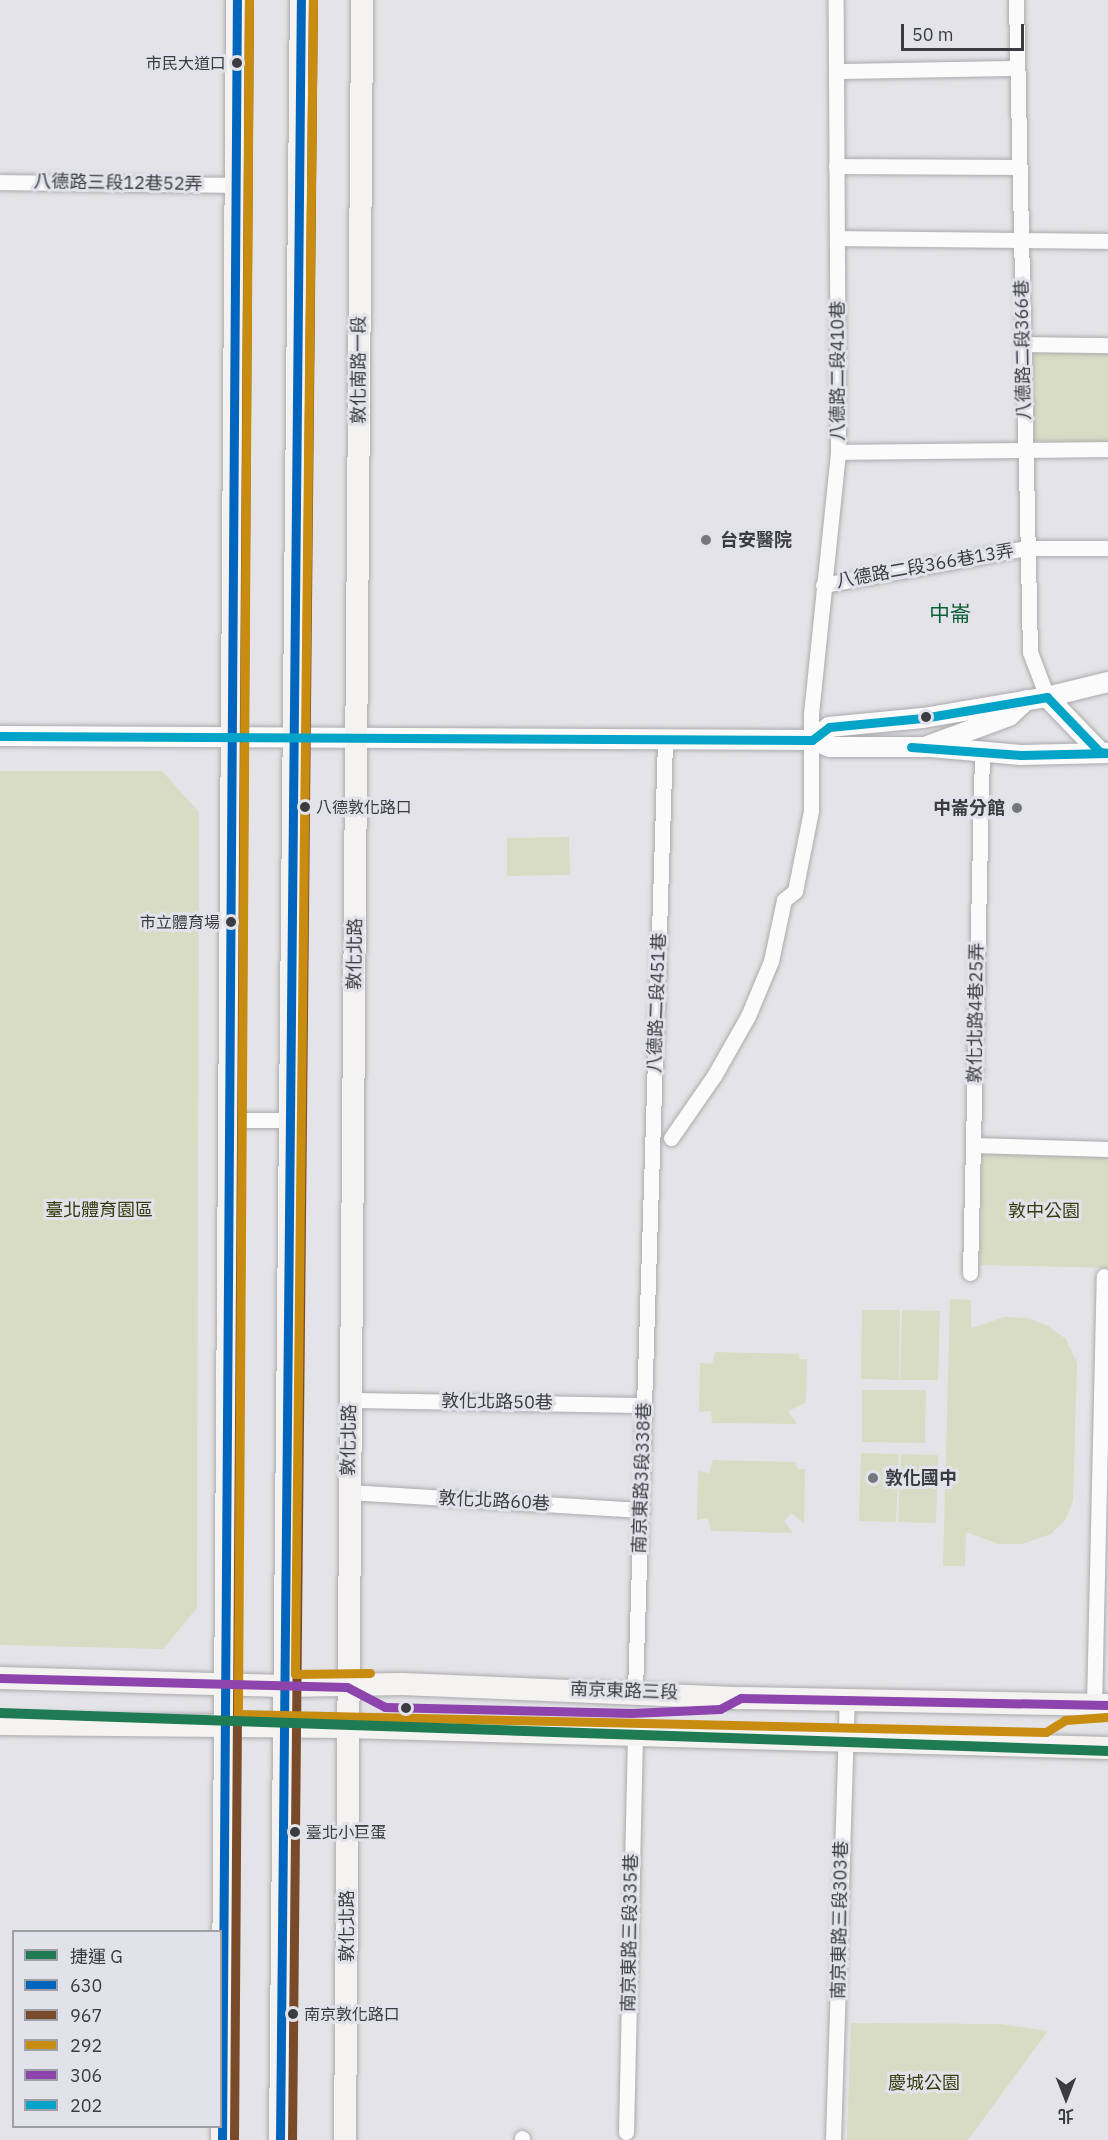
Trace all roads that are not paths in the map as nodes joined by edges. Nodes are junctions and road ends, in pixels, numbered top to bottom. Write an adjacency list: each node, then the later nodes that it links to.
1 (237, 0): 11 (main road)
2 (301, 0): 28 (main road)
3 (362, 0): 29 (main road, 敦化南路一段)
4 (836, 0): 7 (street, 八德路二段410巷)
5 (1016, 0): 6 (street, 八德路二段366巷)
6 (1016, 68): 7 (street); 9 (street, 八德路二段366巷)
7 (836, 71): 8 (street, 八德路二段410巷)
8 (836, 166): 9 (street); 12 (street, 八德路二段410巷)
9 (1018, 167): 13 (street, 八德路二段366巷)
10 (0, 182): 11 (street, 八德路三段12巷52弄)
11 (236, 185): 27 (main road)
12 (837, 238): 13 (street); 19 (street, 八德路二段410巷)
13 (1020, 240): 14 (street); 15 (street, 八德路二段366巷)
14 (1108, 241)
15 (1023, 344): 16 (street); 17 (street, 八德路二段366巷)
16 (1108, 345)
17 (1025, 448): 18 (street); 19 (street); 20 (street, 八德路二段366巷)
18 (1108, 449)
19 (837, 453): 22 (street, 八德路二段410巷)
20 (1026, 548): 21 (street, 八德路二段366巷13弄); 22 (street, 八德路二段366巷13弄); 24 (street, 八德路二段366巷)
21 (1108, 548)
22 (823, 585): 31 (street, 八德路二段410巷)
23 (1108, 682): 24 (street)
24 (1047, 697): 25 (street); 34 (street)
25 (1026, 700): 31 (street); 32 (street)
26 (0, 736): 27 (street)
27 (233, 740): 28 (street); 35 (main road)
28 (291, 740): 29 (street); 36 (main road)
29 (357, 740): 30 (street); 44 (main road, 敦化北路)
30 (665, 740): 31 (street); 40 (street, 八德路二段451巷)
31 (812, 740): 32 (street); 37 (street, 八德路二段410巷)
32 (925, 747): 33 (street)
33 (982, 752): 34 (street); 38 (street, 敦化北路4巷25弄)
34 (1104, 752)
35 (231, 1120): 36 (street); 49 (main road)
36 (288, 1120): 50 (main road)
37 (671, 1138)
38 (973, 1145): 39 (street); 41 (street, 敦化北路4巷25弄)
39 (1108, 1149)
40 (649, 1265): 45 (street, 南京東路3段338巷)
41 (970, 1273)
42 (1104, 1276): 43 (street)
43 (1105, 1355): 54 (street)
44 (350, 1400): 45 (street, 敦化北路50巷); 46 (main road, 敦化北路)
45 (644, 1405): 47 (street, 南京東路3段338巷)
46 (348, 1492): 47 (street, 敦化北路60巷); 51 (main road, 敦化北路)
47 (640, 1510): 52 (street, 南京東路3段338巷)
48 (0, 1678): 49 (main road, 南京東路三段)
49 (226, 1683): 50 (main road, 南京東路三段); 56 (main road)
50 (283, 1686): 51 (main road, 南京東路三段); 57 (main road)
51 (347, 1686): 52 (main road, 南京東路三段); 58 (main road, 敦化北路)
52 (635, 1691): 53 (main road, 南京東路三段)
53 (847, 1700): 54 (main road, 南京東路三段); 60 (street, 南京東路三段303巷)
54 (1101, 1706)
55 (0, 1724): 56 (main road)
56 (226, 1726): 57 (main road); 63 (main road)
57 (283, 1726): 58 (main road); 64 (main road)
58 (347, 1727): 59 (main road); 65 (main road, 敦化北路)
59 (634, 1734): 60 (main road); 62 (street, 南京東路三段335巷)
60 (845, 1739): 61 (main road); 66 (street, 南京東路三段303巷)
61 (1108, 1749)
62 (626, 2132)
63 (222, 2140)
64 (280, 2140)
65 (345, 2140)
66 (833, 2140)

